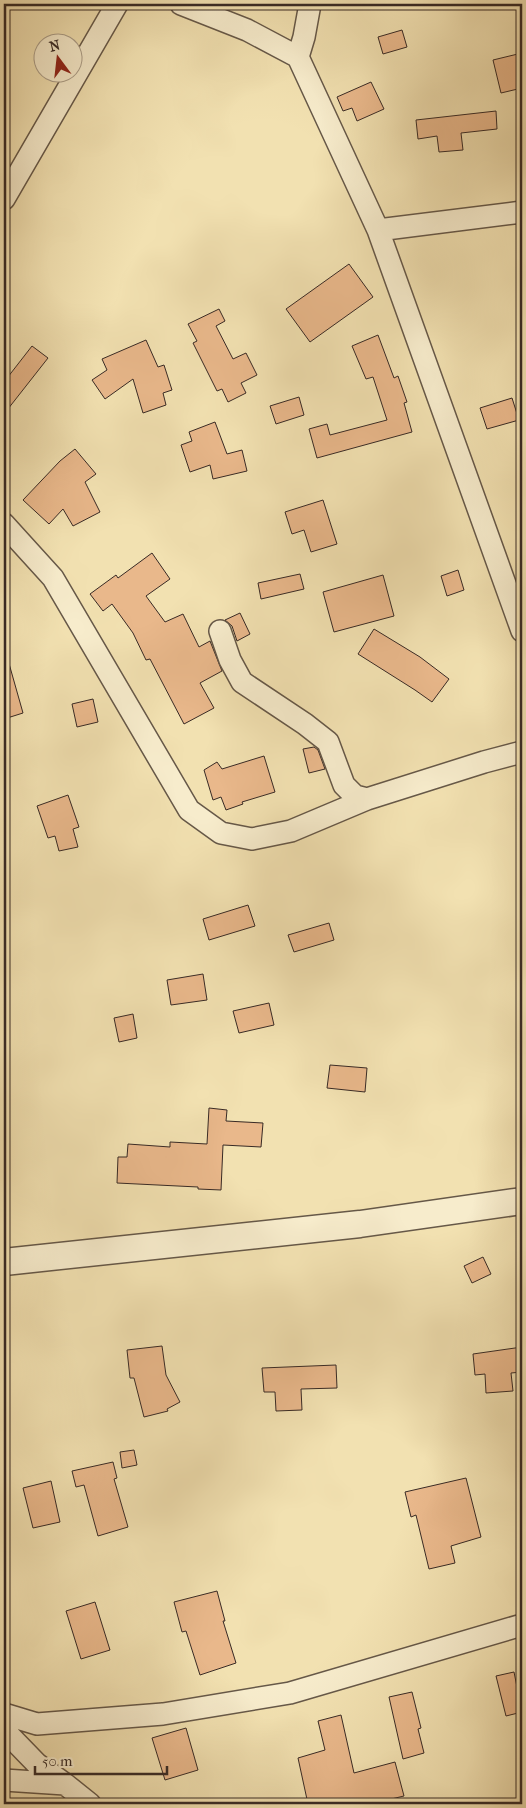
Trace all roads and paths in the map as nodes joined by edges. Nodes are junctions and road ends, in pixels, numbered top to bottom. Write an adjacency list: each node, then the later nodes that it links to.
1 (117, 4): 5 (street)
2 (181, 4): 4 (street)
3 (310, 4): 4 (street)
4 (298, 58): 7 (street)
5 (4, 199)
6 (522, 212): 7 (street)
7 (378, 230): 10 (street)
8 (4, 524): 12 (street)
9 (220, 631): 12 (street)
10 (522, 631)
11 (522, 752): 12 (street)
12 (367, 799)
13 (522, 1200): 14 (street)
14 (4, 1262)
15 (522, 1626): 16 (street)
16 (4, 1714)
17 (4, 1730): 19 (street)
18 (4, 1780): 19 (street)
19 (65, 1784): 20 (street)
20 (90, 1804)

